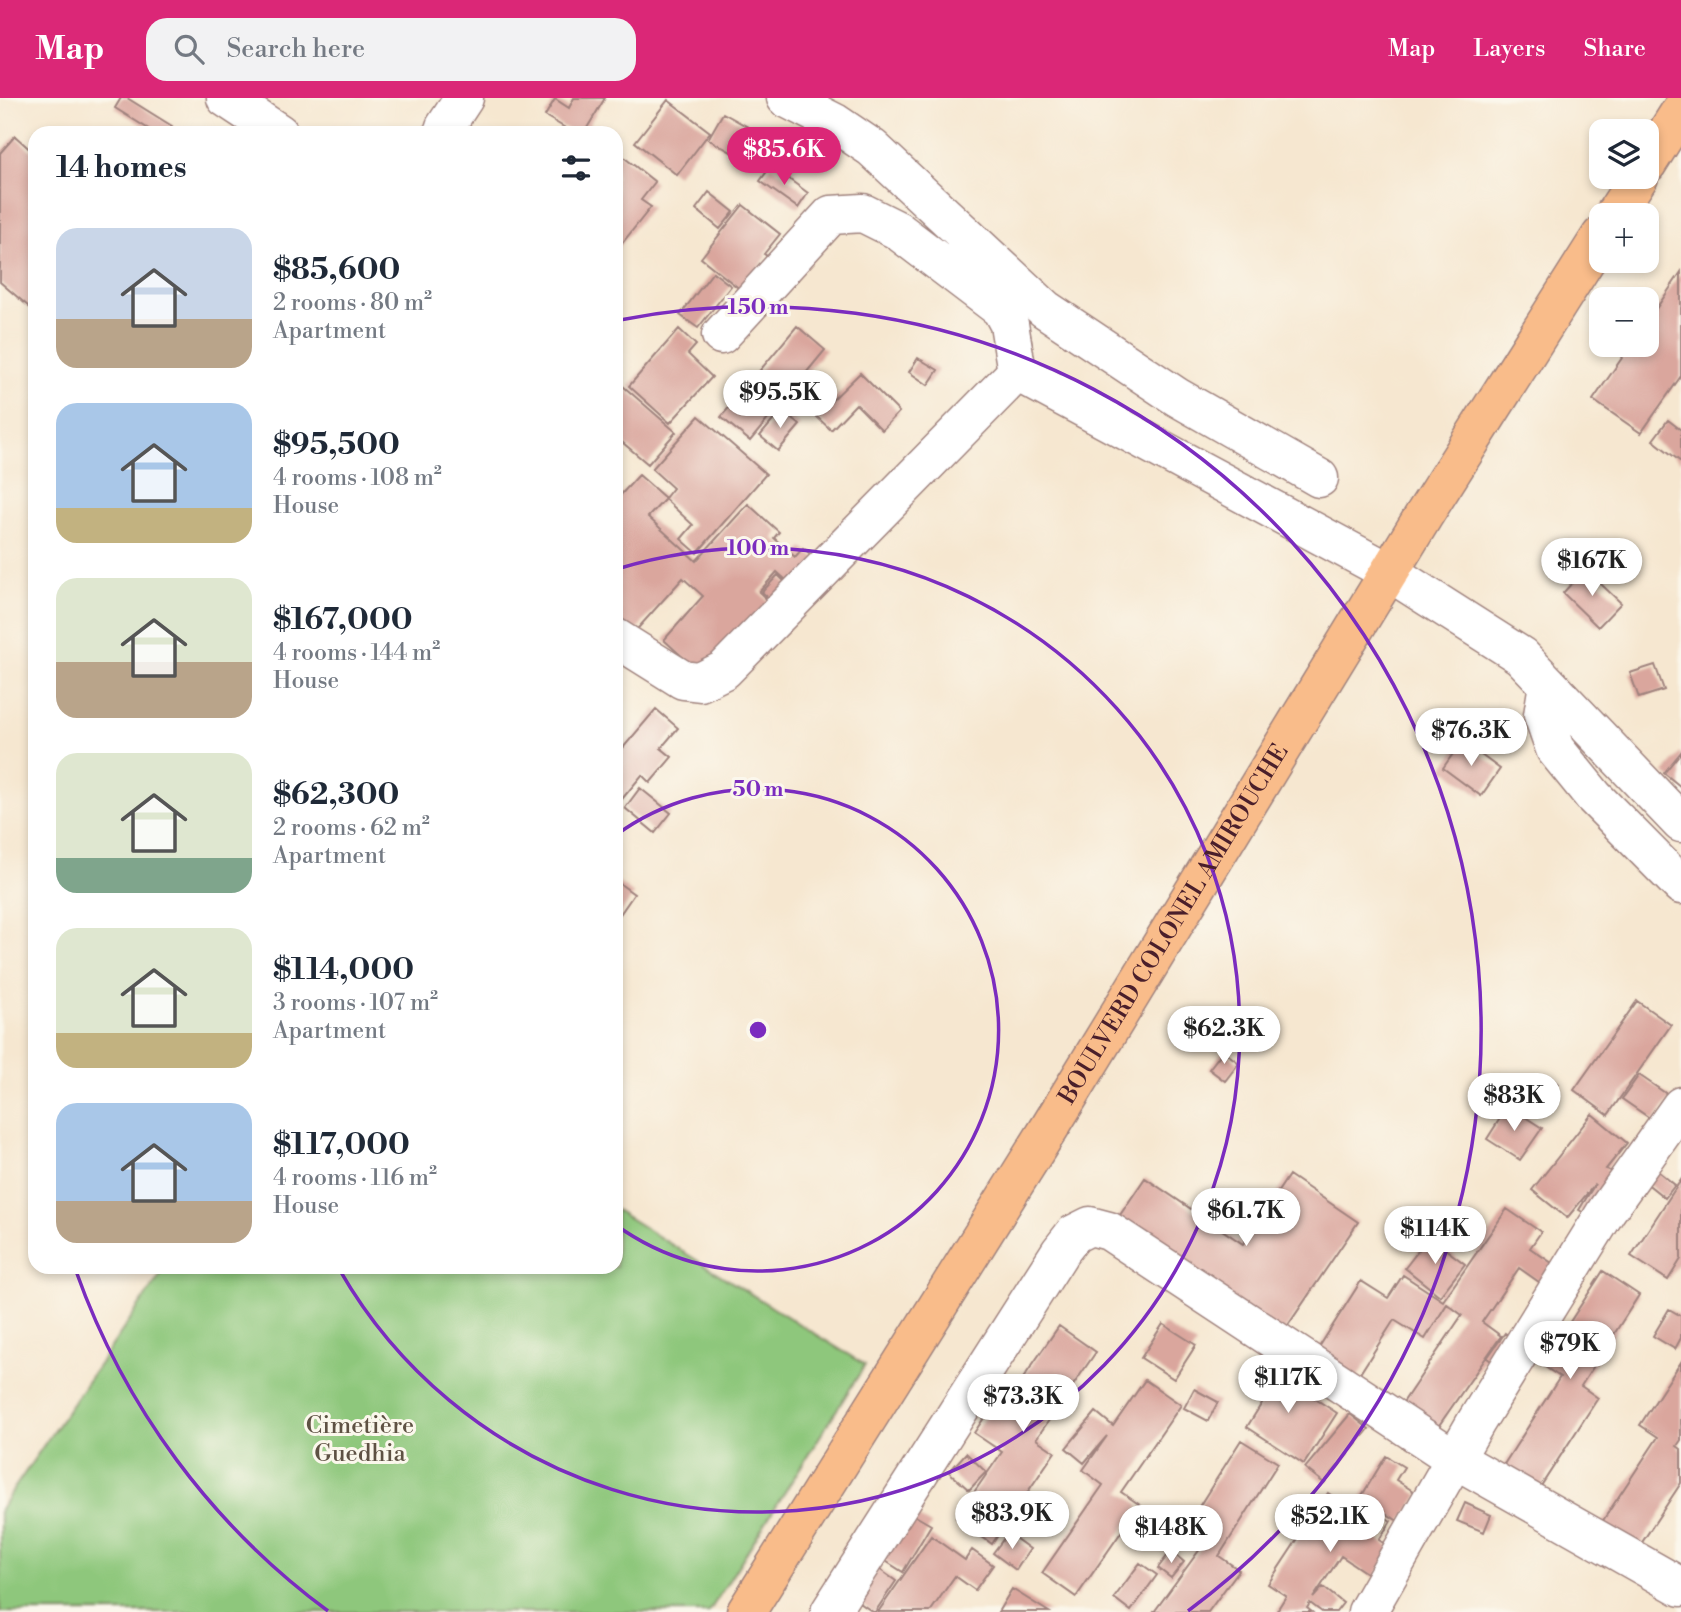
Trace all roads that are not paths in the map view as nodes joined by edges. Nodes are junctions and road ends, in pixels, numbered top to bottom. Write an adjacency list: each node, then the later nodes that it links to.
1 (226, 98): 5 (street)
2 (464, 98): 6 (street)
3 (786, 98): 11 (street)
4 (1681, 110): 7 (main road)
5 (268, 126)
6 (446, 126)
7 (1659, 145)
8 (1589, 255): 12 (main road, BOULVERD COLONEL AMIROUCHE)
9 (722, 335): 10 (street)
10 (1017, 372): 12 (street); 13 (street)
11 (1319, 478)
12 (1389, 572): 14 (street); 20 (main road, BOULVERD COLONEL AMIROUCHE)
13 (623, 642)
14 (1548, 684): 15 (street); 16 (street)
15 (1681, 823)
16 (1681, 885)
17 (1681, 1106): 18 (street)
18 (1455, 1459): 19 (street); 21 (street); 22 (street)
19 (1681, 1587)
20 (746, 1612)
21 (830, 1612)
22 (1367, 1612)

